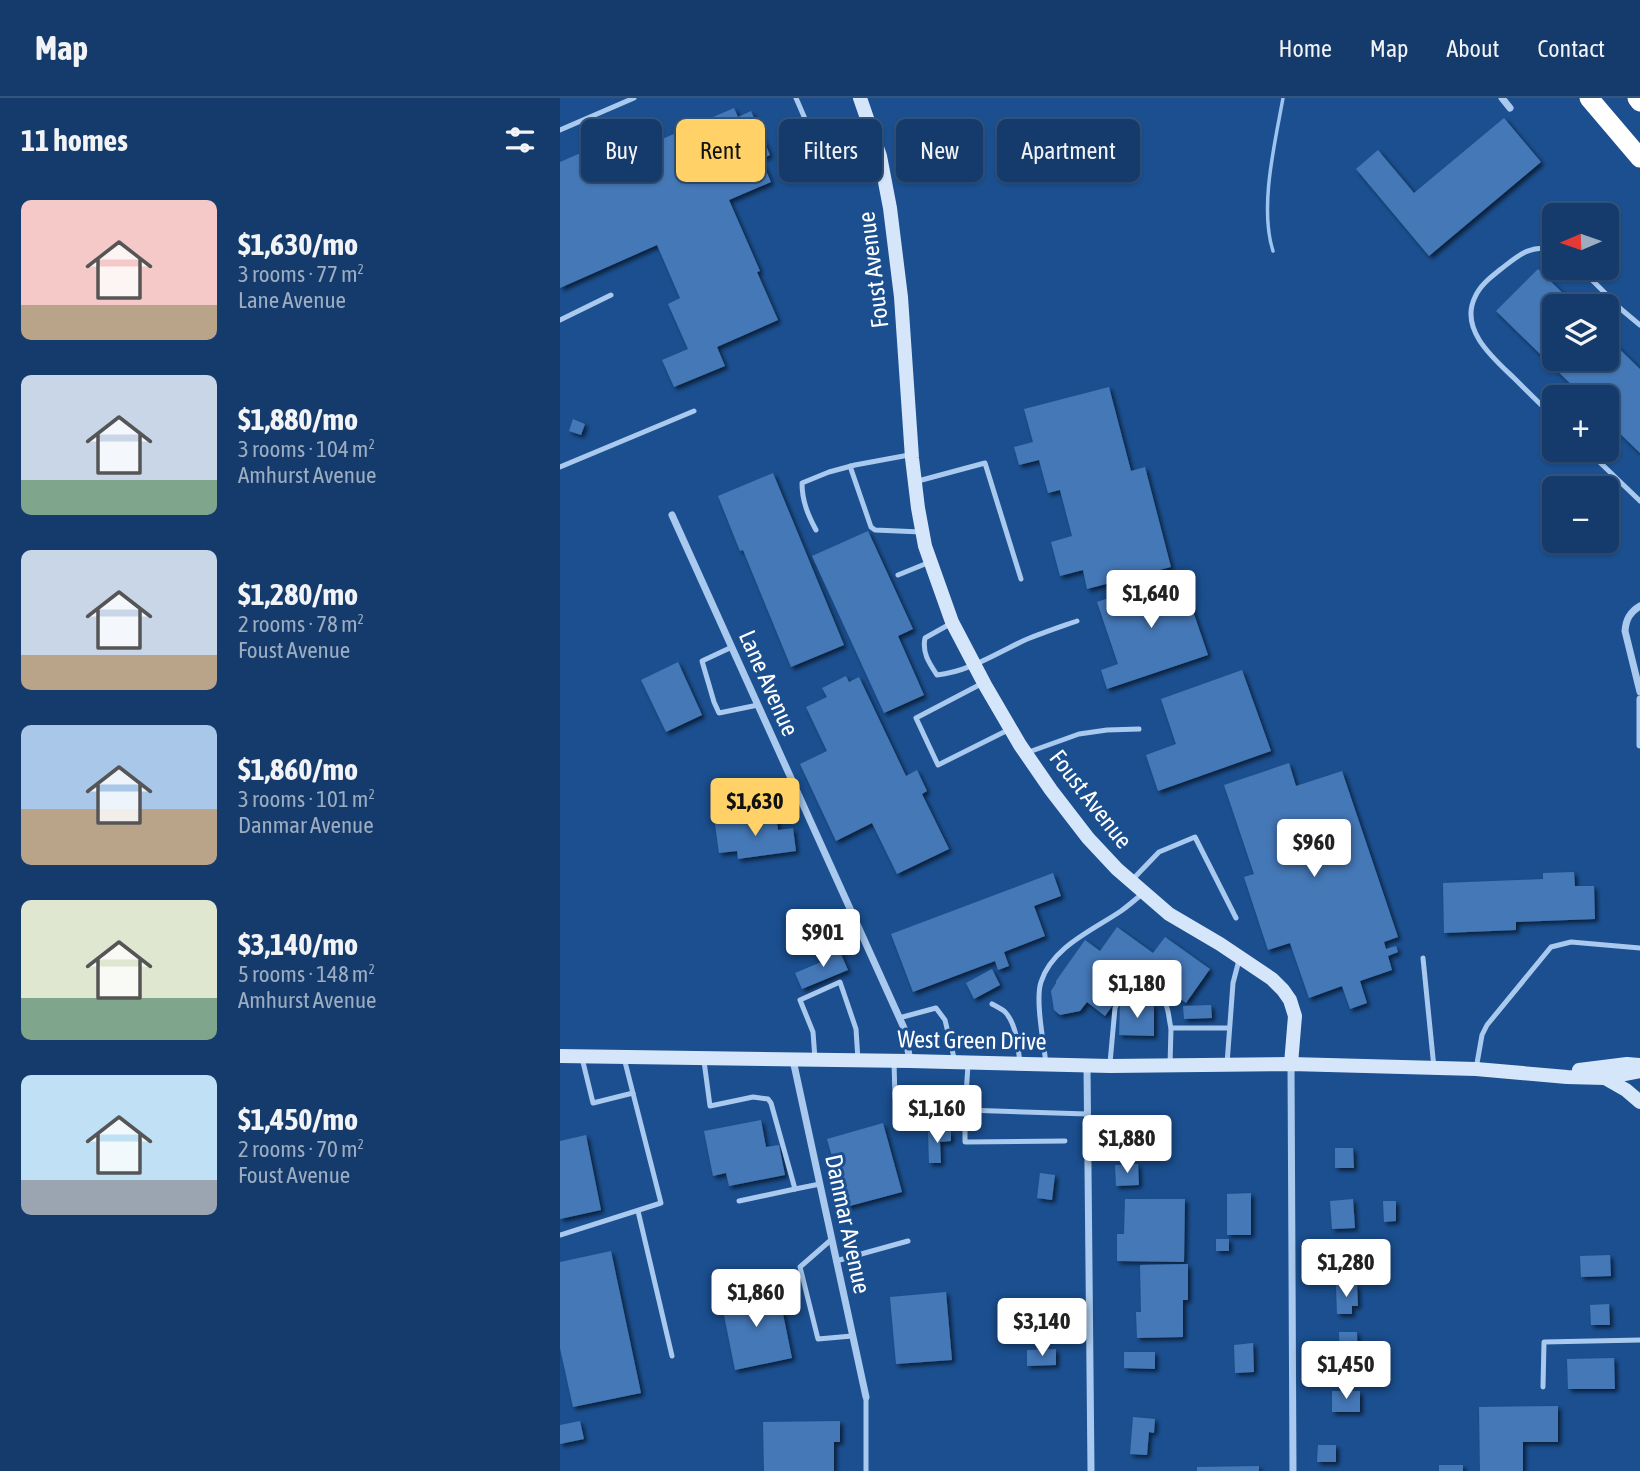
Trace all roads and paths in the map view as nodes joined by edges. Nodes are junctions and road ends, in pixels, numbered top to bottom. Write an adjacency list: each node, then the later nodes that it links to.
1 (634, 98): 8 (lane)
2 (796, 98): 7 (lane)
3 (860, 98): 17 (main road, Foust Avenue)
4 (1502, 98): 6 (street)
5 (1589, 98): 9 (highway)
6 (1510, 108)
7 (805, 119)
8 (560, 130)
9 (1640, 158)
10 (1542, 247): 15 (lane)
11 (1592, 280): 14 (lane)
12 (611, 295): 13 (lane)
13 (560, 320)
14 (1640, 325)
15 (1542, 405)
16 (694, 411): 20 (lane)
17 (912, 454): 19 (lane); 21 (main road, Foust Avenue)
18 (1599, 462): 22 (lane)
19 (850, 466): 24 (lane); 25 (lane)
20 (560, 467)
21 (915, 481): 25 (main road, Foust Avenue); 28 (lane)
22 (1640, 501)
23 (672, 515): 32 (street, Lane Avenue)
24 (816, 530)
25 (923, 533): 26 (main road, Foust Avenue)
26 (930, 562): 27 (lane); 31 (main road, Foust Avenue)
27 (898, 575)
28 (1021, 579)
29 (1640, 606): 35 (street)
30 (1077, 621): 33 (lane)
31 (953, 622): 33 (main road, Foust Avenue); 33 (lane)
32 (732, 648): 37 (street, Lane Avenue); 37 (lane)
33 (974, 664): 34 (main road, Foust Avenue)
34 (984, 682): 38 (main road, Foust Avenue); 38 (lane)
35 (1640, 692)
36 (1640, 699): 40 (street)
37 (758, 705): 49 (street, Lane Avenue)
38 (1011, 729): 41 (main road, Foust Avenue)
39 (1139, 729): 41 (lane)
40 (1640, 745)
41 (1026, 753): 42 (main road, Foust Avenue)
42 (1131, 881): 43 (main road, Foust Avenue); 44 (lane)
43 (1144, 892): 46 (main road, Foust Avenue); 64 (lane)
44 (1236, 918)
45 (1640, 948): 71 (lane)
46 (1240, 957): 51 (lane); 63 (main road, Foust Avenue)
47 (1423, 958): 70 (lane)
48 (992, 1004): 62 (lane)
49 (899, 1018): 60 (street, Lane Avenue); 61 (lane)
50 (1171, 1028): 51 (lane); 67 (lane); 69 (lane)
51 (1229, 1028): 65 (lane)
52 (560, 1056): 53 (main road, West Green Drive)
53 (581, 1056): 54 (main road, West Green Drive); 75 (lane)
54 (624, 1056): 55 (main road, West Green Drive); 75 (lane)
55 (704, 1058): 56 (main road, West Green Drive); 81 (lane)
56 (793, 1059): 57 (main road, West Green Drive); 80 (street, Danmar Avenue)
57 (815, 1059): 58 (main road, West Green Drive); 58 (lane)
58 (858, 1060): 59 (main road, West Green Drive)
59 (893, 1060): 60 (main road, West Green Drive); 77 (lane)
60 (910, 1060): 61 (main road, West Green Drive)
61 (962, 1062): 62 (main road, West Green Drive); 77 (lane)
62 (1020, 1063): 64 (main road, West Green Drive)
63 (1291, 1063): 65 (main road, West Green Drive); 70 (main road, West Green Drive); 95 (street, Foust Avenue)
64 (1046, 1064): 66 (main road, West Green Drive)
65 (1227, 1064): 67 (main road, West Green Drive)
66 (1087, 1065): 69 (main road, West Green Drive); 78 (street)
67 (1170, 1065): 69 (main road, West Green Drive)
68 (1640, 1065): 73 (main road, West Green Drive)
69 (1110, 1066)
70 (1434, 1068): 71 (main road, West Green Drive)
71 (1476, 1069): 73 (main road, West Green Drive)
72 (1640, 1072): 74 (main road, West Green Drive)
73 (1551, 1075): 74 (main road, West Green Drive)
74 (1605, 1078): 76 (main road)
75 (633, 1093): 83 (lane)
76 (1640, 1102)
77 (965, 1110): 78 (lane); 79 (lane)
78 (1087, 1114): 94 (street)
79 (1065, 1141)
80 (820, 1184): 81 (lane); 85 (street, Danmar Avenue)
81 (795, 1189): 82 (lane)
82 (739, 1202)
83 (638, 1211): 84 (lane); 90 (lane)
84 (560, 1235)
85 (832, 1239): 87 (street, Danmar Avenue); 88 (lane)
86 (908, 1241): 87 (lane)
87 (836, 1261): 88 (street, Danmar Avenue)
88 (852, 1336): 92 (street, Danmar Avenue)
89 (1640, 1340): 91 (lane)
90 (672, 1356)
91 (1543, 1387)
92 (866, 1397): 93 (lane)
93 (866, 1471)
94 (1091, 1471)
95 (1293, 1471)

